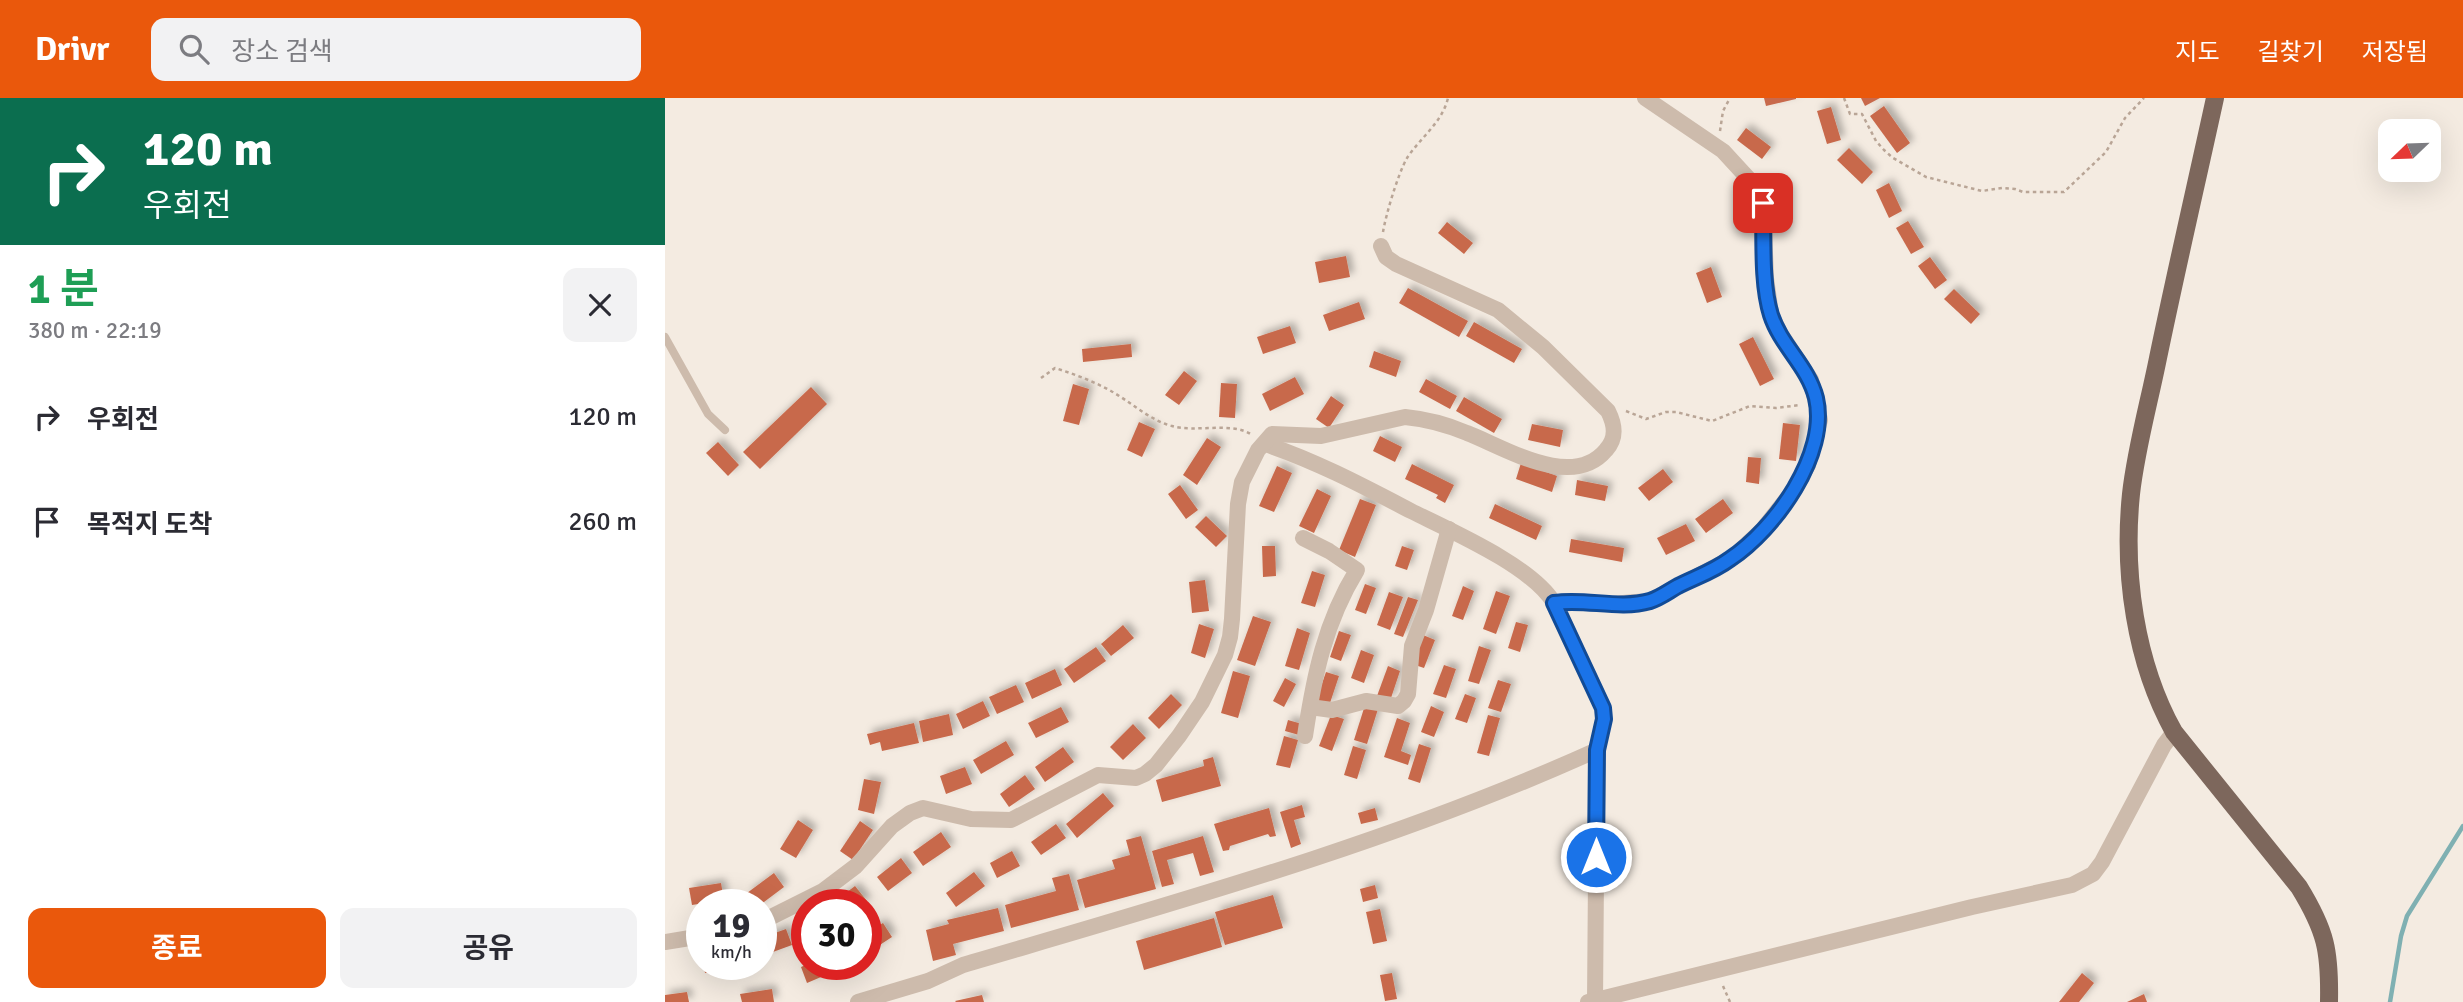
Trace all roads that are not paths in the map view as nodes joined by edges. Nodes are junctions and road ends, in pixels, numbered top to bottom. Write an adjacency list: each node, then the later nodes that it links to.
1 (1645, 98): 9 (street)
2 (2215, 98): 11 (main road)
3 (1381, 246): 6 (street)
4 (665, 337): 5 (lane)
5 (725, 430)
6 (1265, 444): 7 (street); 14 (street)
7 (1449, 529): 9 (street); 10 (street)
8 (1303, 538): 10 (street)
9 (1554, 603): 13 (street)
10 (1310, 706): 12 (street)
11 (2174, 732): 17 (street); 19 (main road)
12 (1305, 736)
13 (1597, 750): 17 (street); 18 (street)
14 (777, 914)
15 (686, 939): 16 (street)
16 (665, 942)
17 (1593, 1001)
18 (858, 1002)
19 (2329, 1002)

